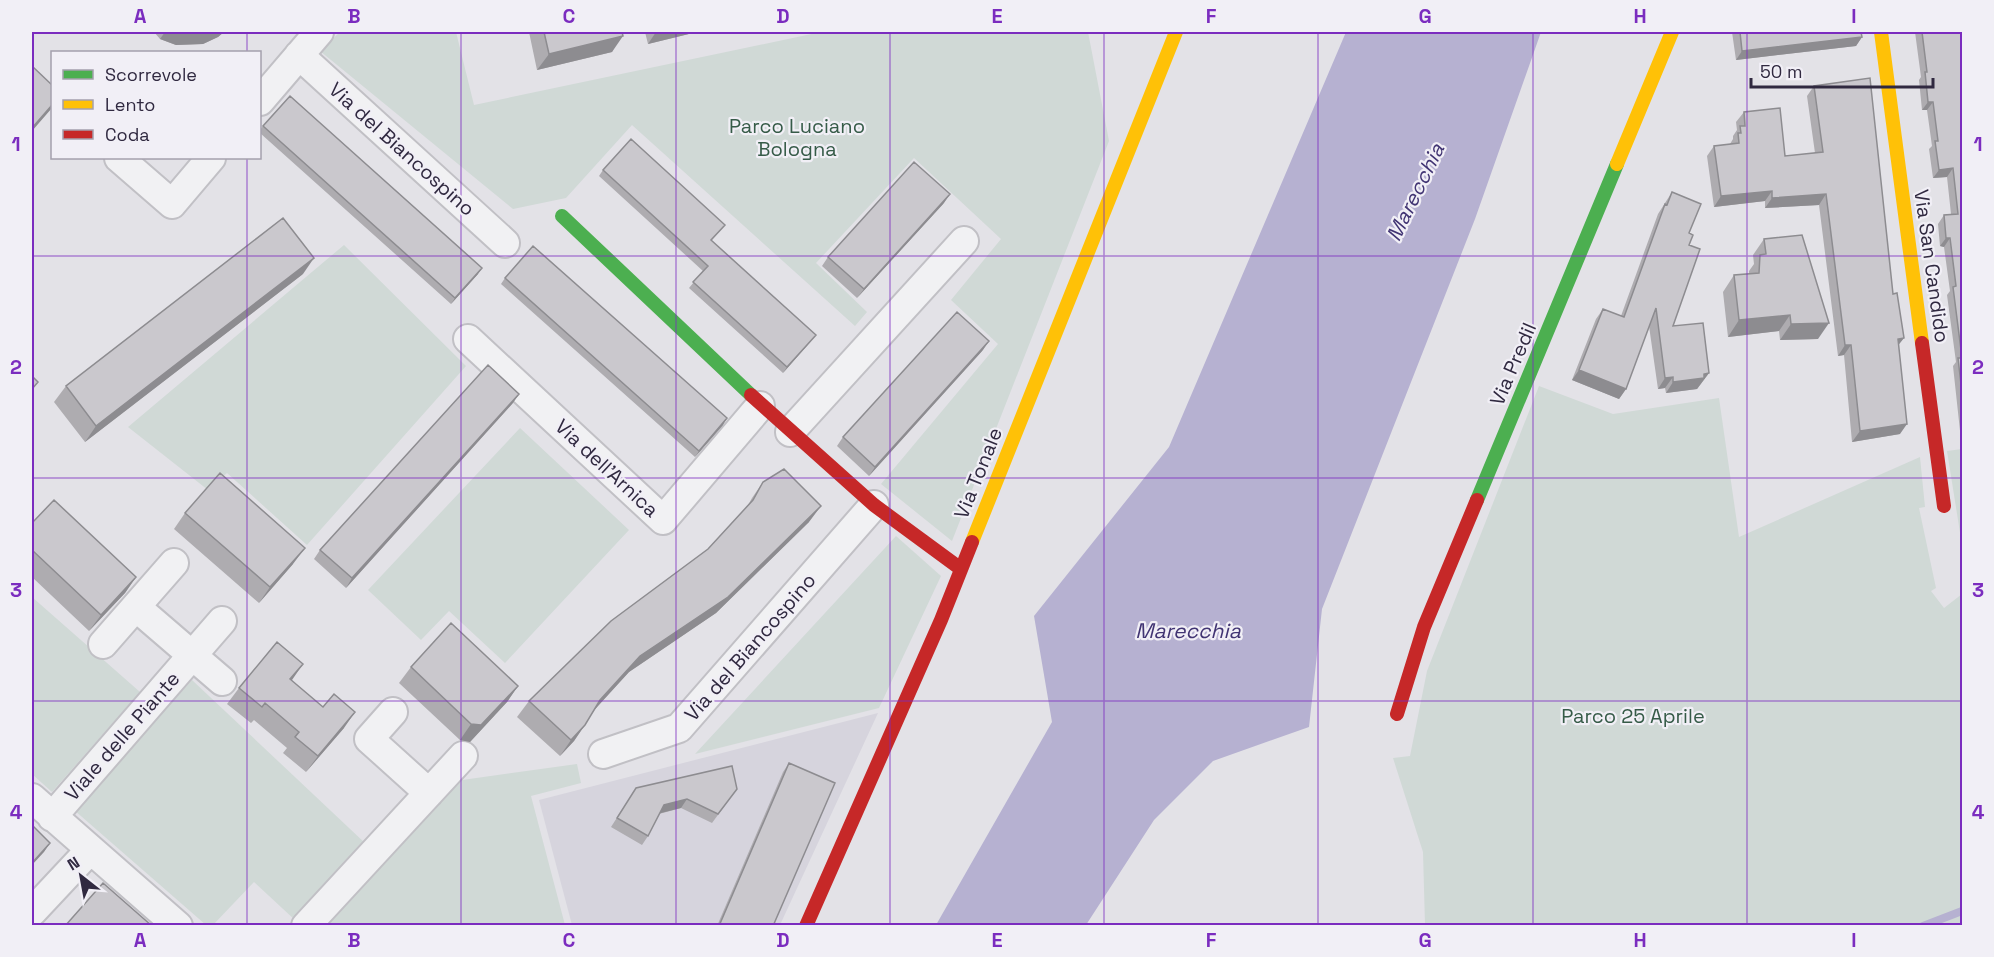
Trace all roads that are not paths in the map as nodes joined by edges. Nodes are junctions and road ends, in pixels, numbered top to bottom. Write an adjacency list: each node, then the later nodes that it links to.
1 (319, 32): 5 (street)
2 (1176, 32): 18 (street, Via Tonale)
3 (1672, 32): 25 (street, Via Predil)
4 (1881, 32): 16 (street, Via San Candido)
5 (299, 55): 6 (street); 11 (street, Via del Biancospino)
6 (261, 100)
7 (120, 159): 8 (street)
8 (210, 159)
9 (562, 216): 13 (street)
10 (964, 241): 14 (street)
11 (506, 243)
12 (468, 339): 13 (street, Via dell'Arnica)
13 (760, 406): 14 (street)
14 (790, 432): 15 (street)
15 (874, 505): 18 (street); 26 (street, Via del Biancospino)
16 (1944, 506)
17 (174, 563): 19 (street)
18 (961, 568): 35 (street, Via Tonale)
19 (136, 607): 21 (street); 22 (street, Viale delle Piante)
20 (222, 621): 22 (street, Viale delle Piante)
21 (103, 644)
22 (192, 655): 23 (street, Viale delle Piante); 30 (street, Viale delle Piante)
23 (222, 681)
24 (393, 712): 28 (street)
25 (1397, 714)
26 (603, 754)
27 (463, 756): 28 (street)
28 (429, 792): 34 (street)
29 (32, 798): 30 (street, Viale delle Piante)
30 (52, 817): 31 (street, Viale delle Piante)
31 (90, 850): 32 (street); 33 (street, Viale delle Piante)
32 (32, 912)
33 (177, 926)
34 (306, 926)
35 (806, 926)

